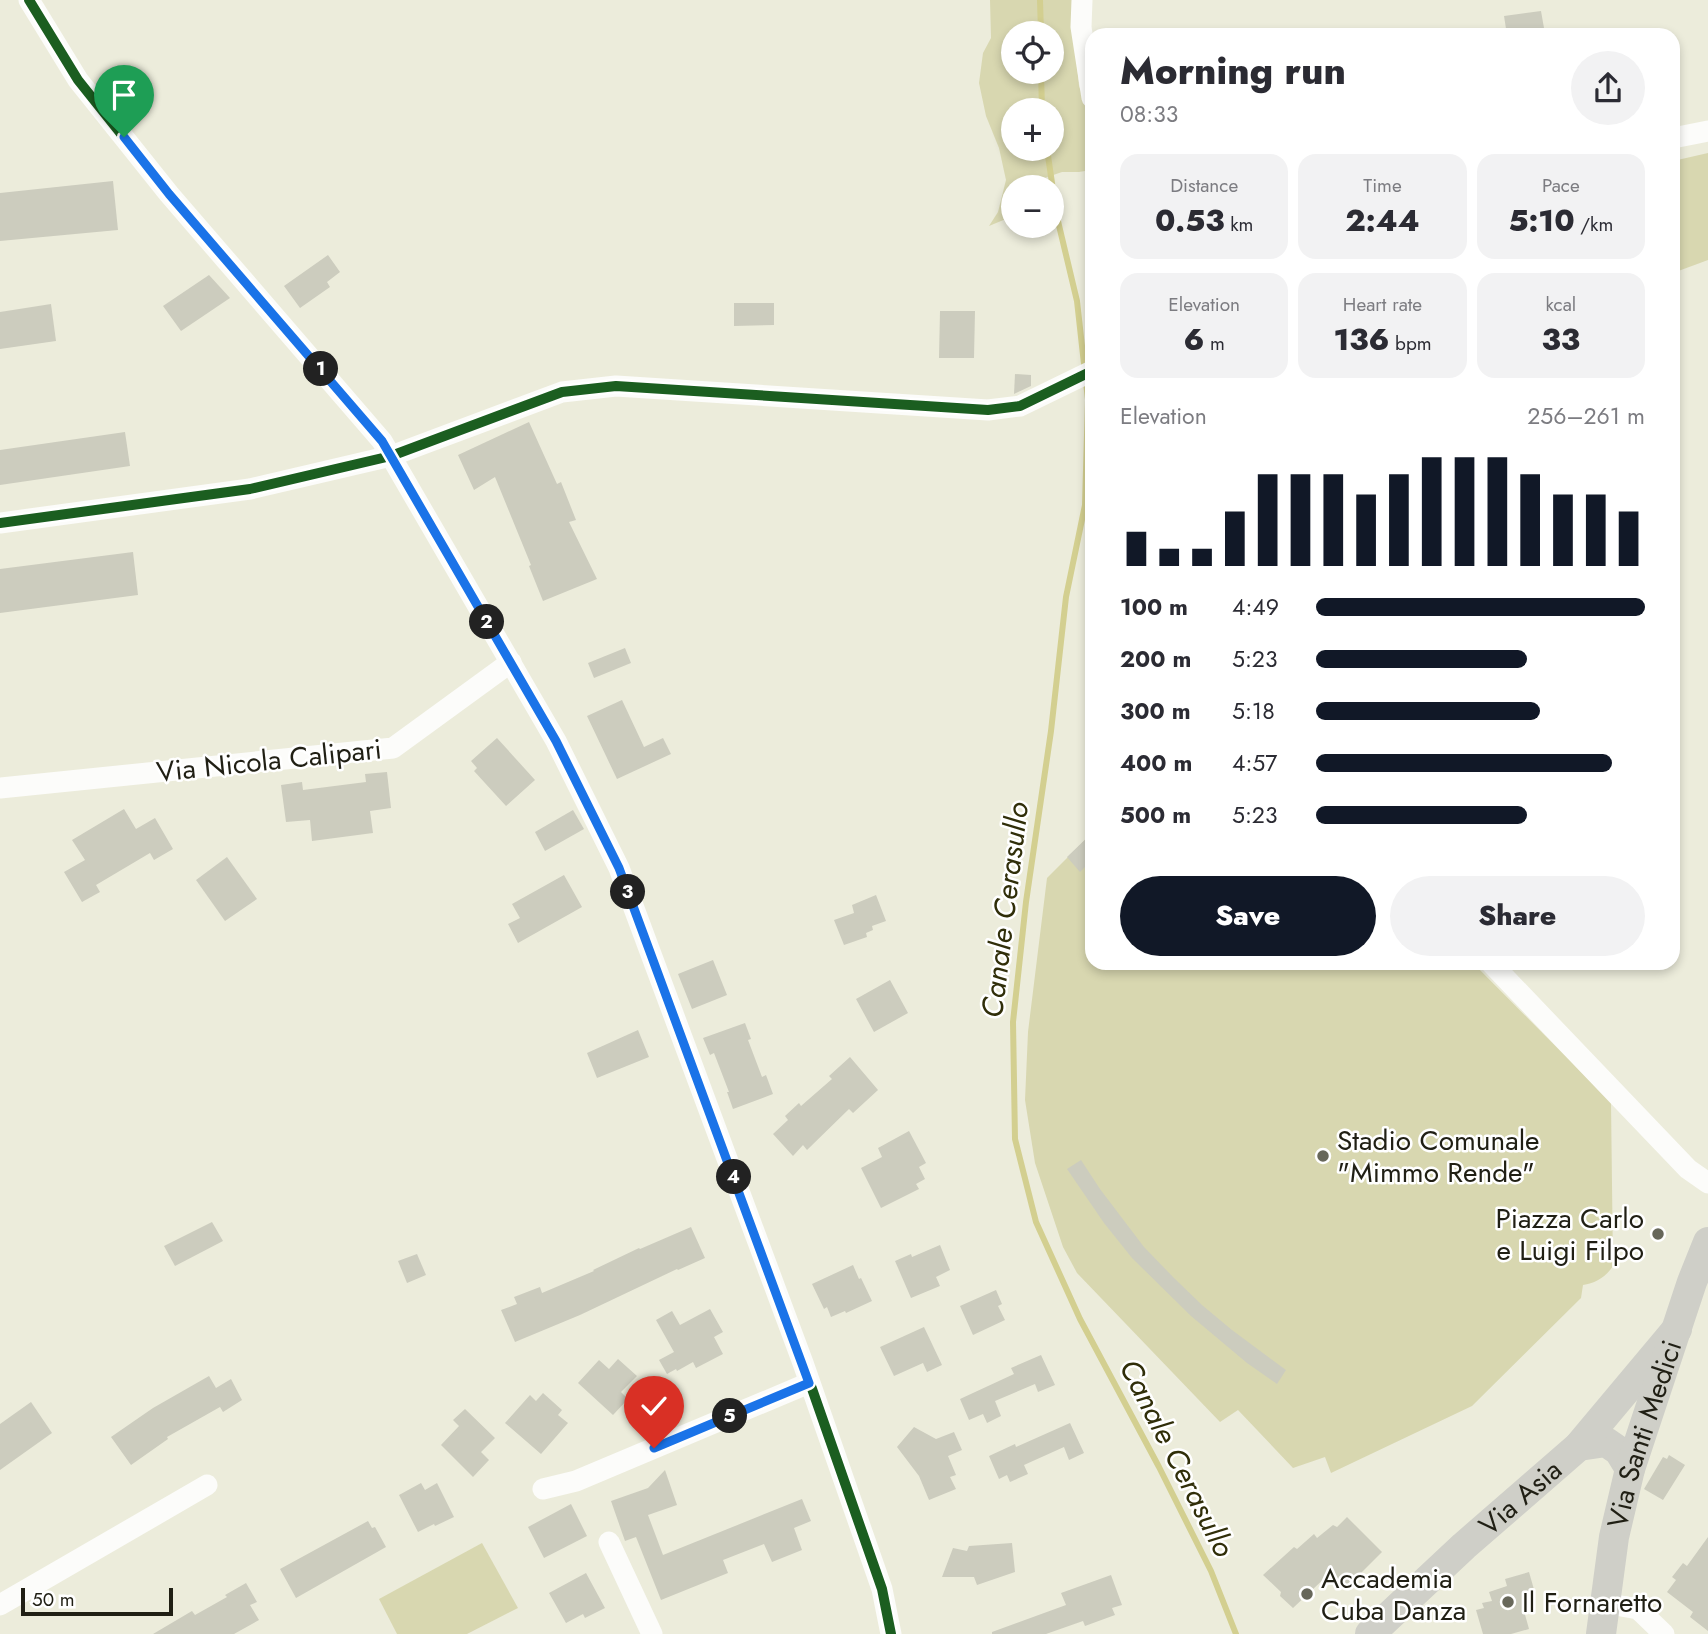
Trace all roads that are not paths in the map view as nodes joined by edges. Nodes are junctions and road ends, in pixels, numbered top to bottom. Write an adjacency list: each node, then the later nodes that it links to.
1 (29, 0): 7 (street)
2 (1082, 0): 3 (street)
3 (1085, 53)
4 (1708, 131): 5 (street)
5 (1680, 137)
6 (1085, 375): 7 (street)
7 (391, 456): 8 (street); 9 (street)
8 (0, 523)
9 (510, 662): 10 (street, Via Nicola Calipari); 16 (street)
10 (0, 788)
11 (1498, 970): 12 (street)
12 (1708, 1183)
13 (1708, 1242): 14 (street, Via Santi Medici)
14 (1700, 1287): 15 (street, Via Santi Medici)
15 (1677, 1329): 17 (street, Via Asia); 18 (street, Via Santi Medici)
16 (809, 1383): 22 (street); 27 (street)
17 (1615, 1401): 18 (street); 19 (street, Via Asia)
18 (1649, 1416): 19 (street, Via Asia); 20 (street, Via Santi Medici)
19 (1579, 1446): 20 (street, Via Asia); 28 (street, Via Asia)
20 (1630, 1469): 24 (street, Via Santi Medici)
21 (207, 1485): 25 (street)
22 (543, 1489)
23 (608, 1542): 26 (street)
24 (1604, 1603): 29 (street, Via Santi Medici); 30 (street)
25 (0, 1605)
26 (652, 1634)
27 (891, 1634)
28 (1370, 1634)
29 (1601, 1634)
30 (1664, 1634)

